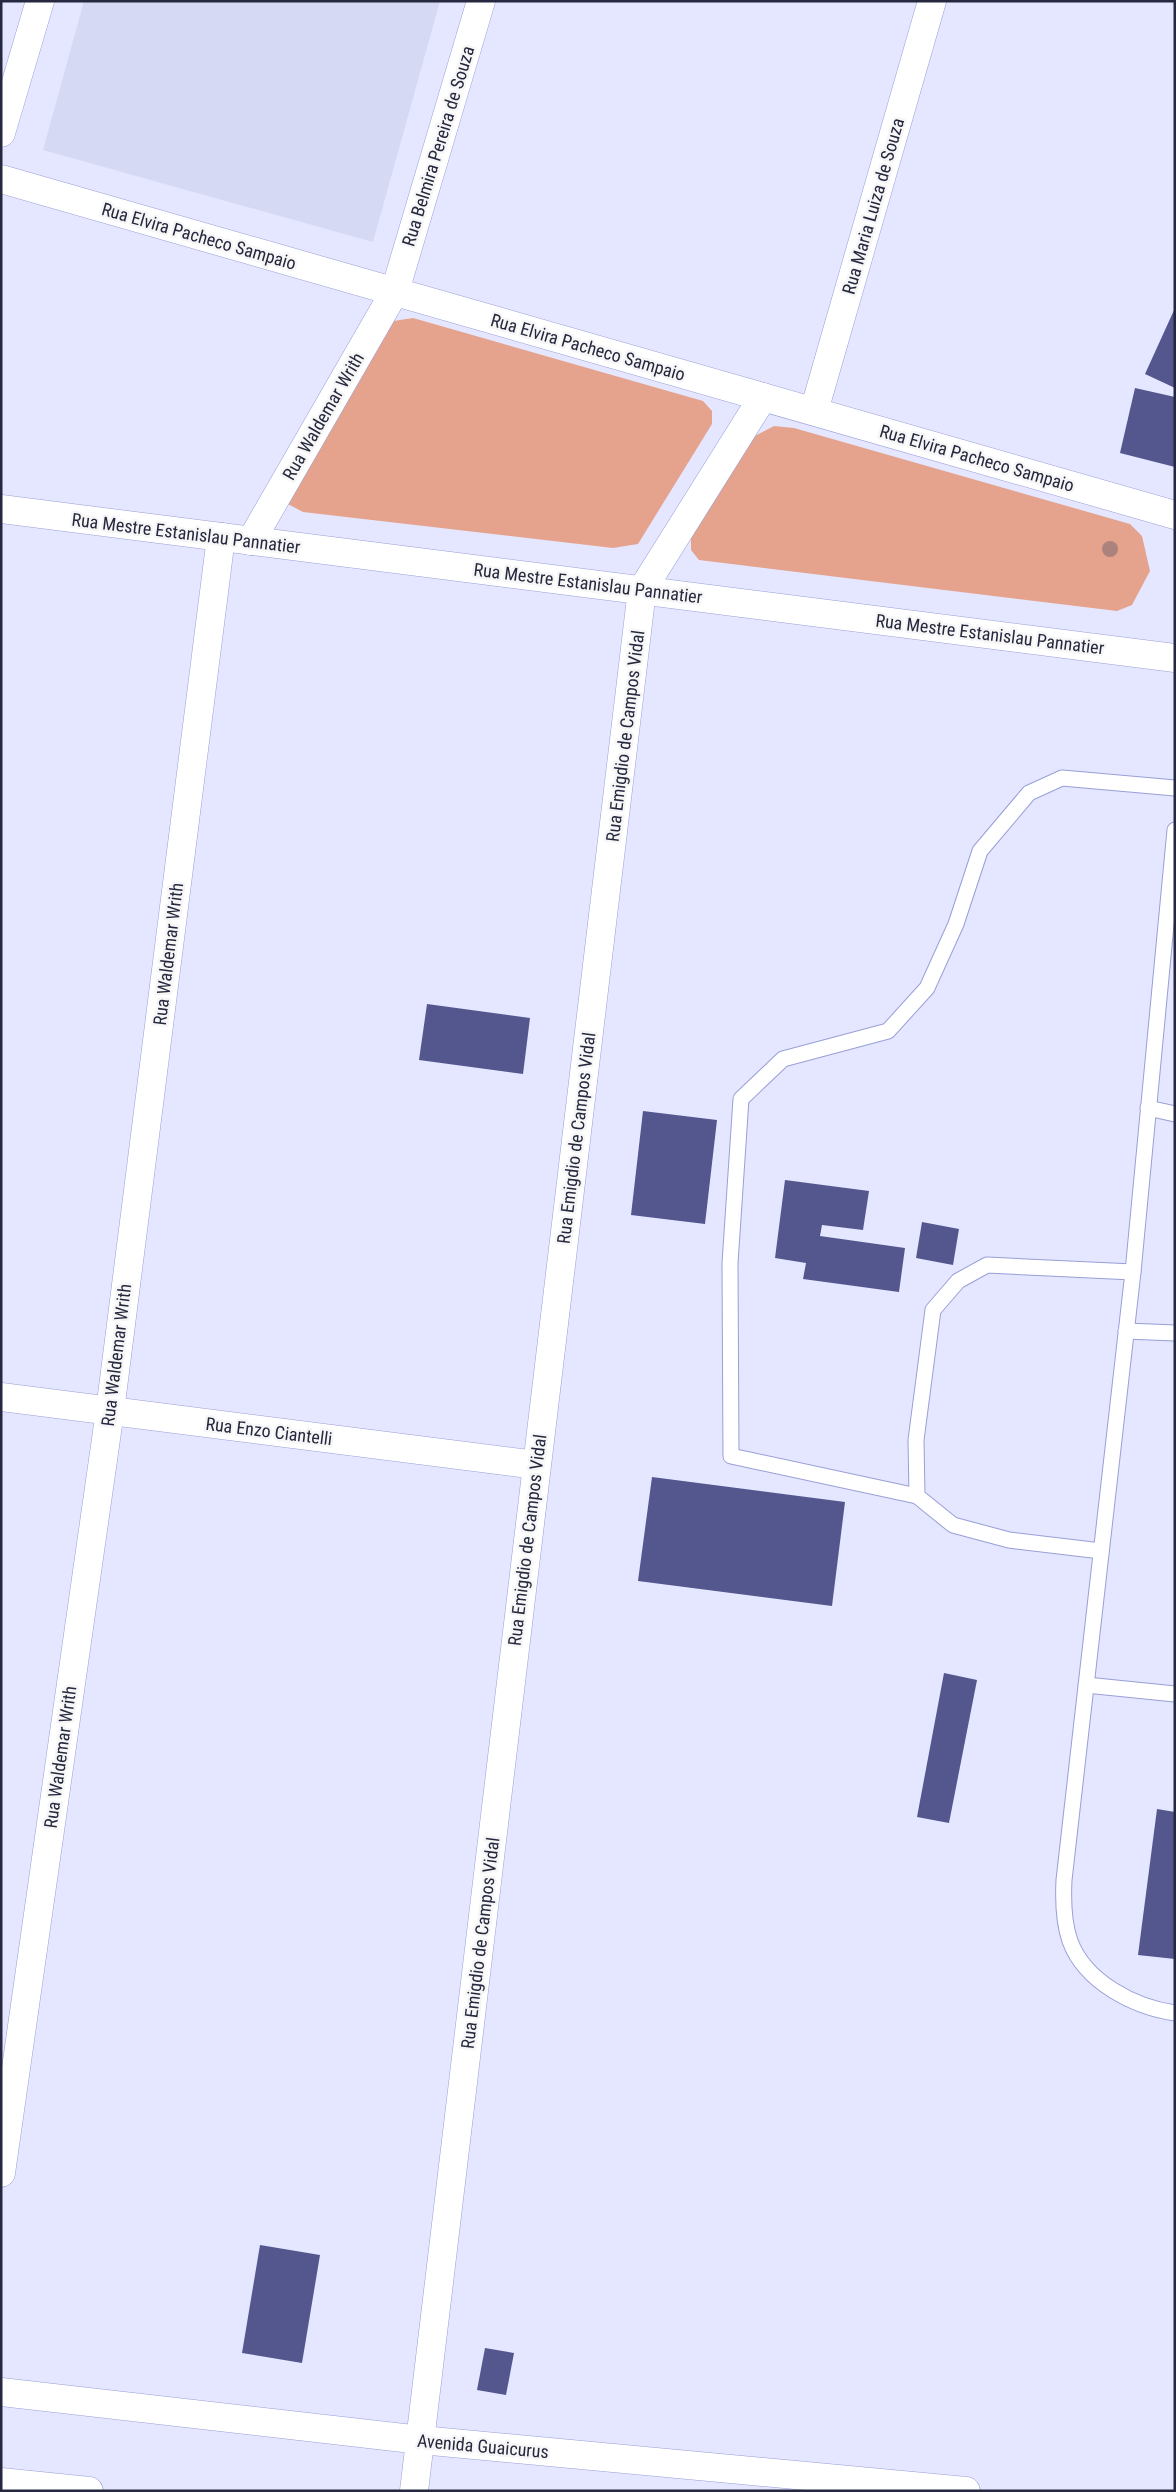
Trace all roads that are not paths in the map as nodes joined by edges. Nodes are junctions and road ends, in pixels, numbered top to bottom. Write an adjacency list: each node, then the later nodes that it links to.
1 (40, 1): 4 (street)
2 (481, 1): 6 (street, Rua Belmira Pereira de Souza)
3 (932, 1): 8 (street, Rua Maria Luiza de Souza)
4 (1, 133)
5 (1, 179): 6 (street, Rua Elvira Pacheco Sampaio)
6 (395, 291): 7 (street, Rua Elvira Pacheco Sampaio); 12 (street, Rua Waldemar Writh)
7 (763, 397): 8 (street, Rua Elvira Pacheco Sampaio); 13 (street)
8 (814, 411): 10 (street, Rua Elvira Pacheco Sampaio)
9 (1, 509): 11 (street, Rua Mestre Estanislau Pannatier)
10 (1175, 515)
11 (221, 537): 12 (street, Rua Mestre Estanislau Pannatier); 23 (street, Rua Waldemar Writh)
12 (251, 541): 13 (street, Rua Mestre Estanislau Pannatier)
13 (642, 590): 14 (street, Rua Mestre Estanislau Pannatier); 24 (street, Rua Emigdio de Campos Vidal)
14 (1175, 658)
15 (1175, 788): 25 (lane)
16 (1175, 830): 17 (lane)
17 (1148, 1108): 18 (lane); 19 (lane)
18 (1175, 1114)
19 (1132, 1272): 20 (lane); 25 (lane)
20 (1126, 1331): 21 (lane); 26 (lane)
21 (1175, 1333)
22 (1, 1397): 23 (street, Rua Enzo Ciantelli)
23 (110, 1411): 24 (street, Rua Enzo Ciantelli); 30 (street, Rua Waldemar Writh)
24 (536, 1465): 32 (street, Rua Emigdio de Campos Vidal)
25 (917, 1496): 26 (lane)
26 (1101, 1551): 27 (lane)
27 (1086, 1685): 28 (lane); 29 (lane)
28 (1175, 1694)
29 (1175, 2013)
30 (1, 2173)
31 (1, 2392): 32 (street, Avenida Guaicurus)
32 (421, 2440): 35 (street, Rua Emigdio de Campos Vidal); 36 (street, Avenida Guaicurus)
33 (1, 2482): 34 (street)
34 (89, 2491)
35 (414, 2491)
36 (966, 2491)

